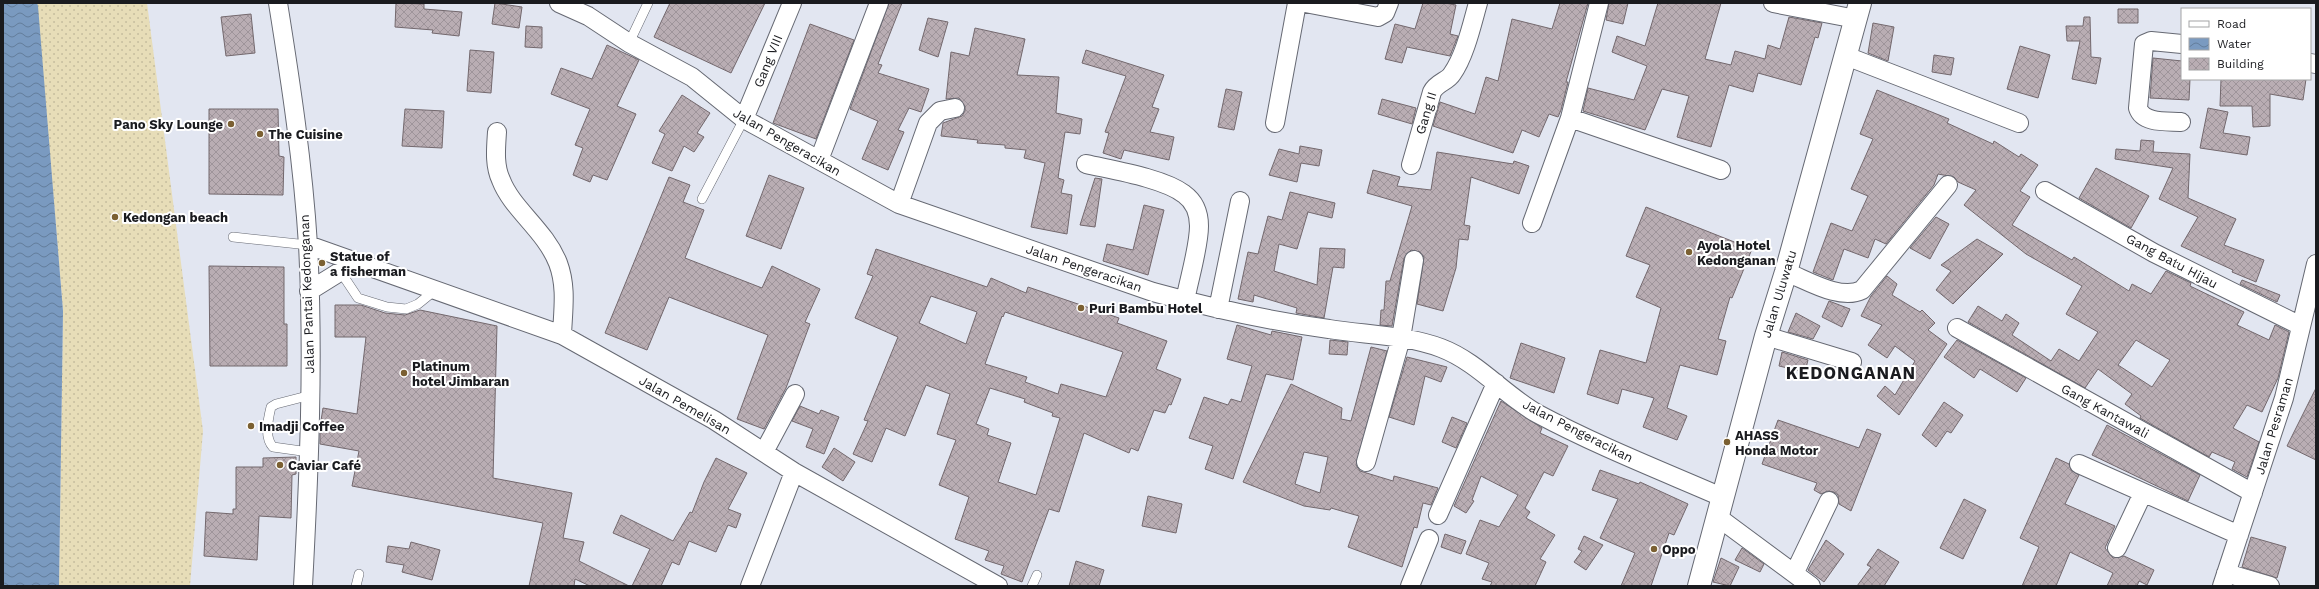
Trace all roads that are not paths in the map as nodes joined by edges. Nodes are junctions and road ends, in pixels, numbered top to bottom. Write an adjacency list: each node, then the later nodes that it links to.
1 (278, 3): 35 (street, Jalan Pantai Kedonganan)
2 (559, 3): 12 (street, Jalan Pengeracikan)
3 (648, 3): 14 (lane)
4 (792, 3): 19 (street, Gang VIII)
5 (879, 3): 24 (street)
6 (1297, 3): 21 (street)
7 (1305, 3): 8 (street)
8 (1389, 3)
9 (1478, 3): 26 (street, Gang II)
10 (1599, 3): 18 (street)
11 (1773, 3): 13 (street)
12 (591, 9): 14 (street, Jalan Pengeracikan)
13 (1858, 11): 16 (street, Jalan Uluwatu)
14 (629, 43): 19 (street, Jalan Pengeracikan)
15 (2181, 44): 20 (street)
16 (1846, 56): 22 (street); 39 (street, Jalan Uluwatu)
17 (955, 108): 32 (street)
18 (1570, 118): 27 (street); 33 (street)
19 (744, 119): 24 (street, Jalan Pengeracikan); 30 (lane)
20 (2181, 122)
21 (1275, 123)
22 (2019, 123)
23 (497, 132): 46 (street)
24 (819, 160): 32 (street, Jalan Pengeracikan)
25 (1086, 164): 42 (street)
26 (1411, 165)
27 (1721, 170)
28 (1948, 185): 39 (street)
29 (2045, 191): 44 (street, Gang Batu Hijau)
30 (702, 199)
31 (1240, 201): 43 (street)
32 (899, 204): 42 (street, Jalan Pengeracikan)
33 (1532, 223)
34 (233, 237): 35 (lane, Jalan Pemelisan)
35 (308, 245): 38 (street, Jalan Pemelisan); 40 (street, Jalan Pantai Kedonganan)
36 (1414, 260): 48 (street)
37 (2316, 264): 44 (street, Jalan Pesraman)
38 (347, 267): 40 (street); 41 (street, Jalan Pemelisan); 41 (lane)
39 (1786, 272): 47 (street, Jalan Uluwatu)
40 (309, 291): 52 (street, Jalan Pantai Kedonganan)
41 (434, 291): 46 (street, Jalan Pemelisan)
42 (1184, 301): 43 (street, Jalan Pengeracikan)
43 (1218, 308): 48 (street, Jalan Pengeracikan)
44 (2301, 326): 59 (street, Jalan Pesraman)
45 (1957, 328): 59 (street, Gang Kantawali)
46 (562, 335): 54 (street, Jalan Pemelisan)
47 (1766, 336): 49 (street); 61 (street, Jalan Uluwatu)
48 (1401, 338): 50 (street, Jalan Pengeracikan); 55 (street)
49 (1852, 362)
50 (1496, 383): 61 (street, Jalan Pengeracikan); 62 (street)
51 (795, 394): 54 (street)
52 (311, 395): 53 (street, Jalan Pantai Kedonganan); 53 (lane)
53 (309, 452): 70 (street, Jalan Pantai Kedonganan)
54 (764, 452): 57 (street, Jalan Pemelisan)
55 (1366, 462)
56 (2078, 464): 58 (street)
57 (794, 472): 72 (street); 73 (street, Jalan Pemelisan)
58 (2143, 493): 63 (street); 65 (street)
59 (2253, 493): 63 (street, Jalan Pesraman)
60 (1829, 501): 66 (street)
61 (1721, 508): 66 (street, Jalan Pengeracikan); 76 (street, Jalan Uluwatu)
62 (1438, 515)
63 (2239, 535): 69 (street, Jalan Pesraman)
64 (1429, 539): 75 (street)
65 (2117, 548)
66 (1795, 572): 77 (street, Jalan Pengeracikan)
67 (359, 574): 71 (lane)
68 (1037, 575): 74 (lane)
69 (2224, 580): 78 (street)
70 (303, 586)
71 (356, 586)
72 (750, 586)
73 (998, 586)
74 (1032, 586)
75 (1410, 586)
76 (1699, 586)
77 (1811, 586)
78 (2270, 586)

